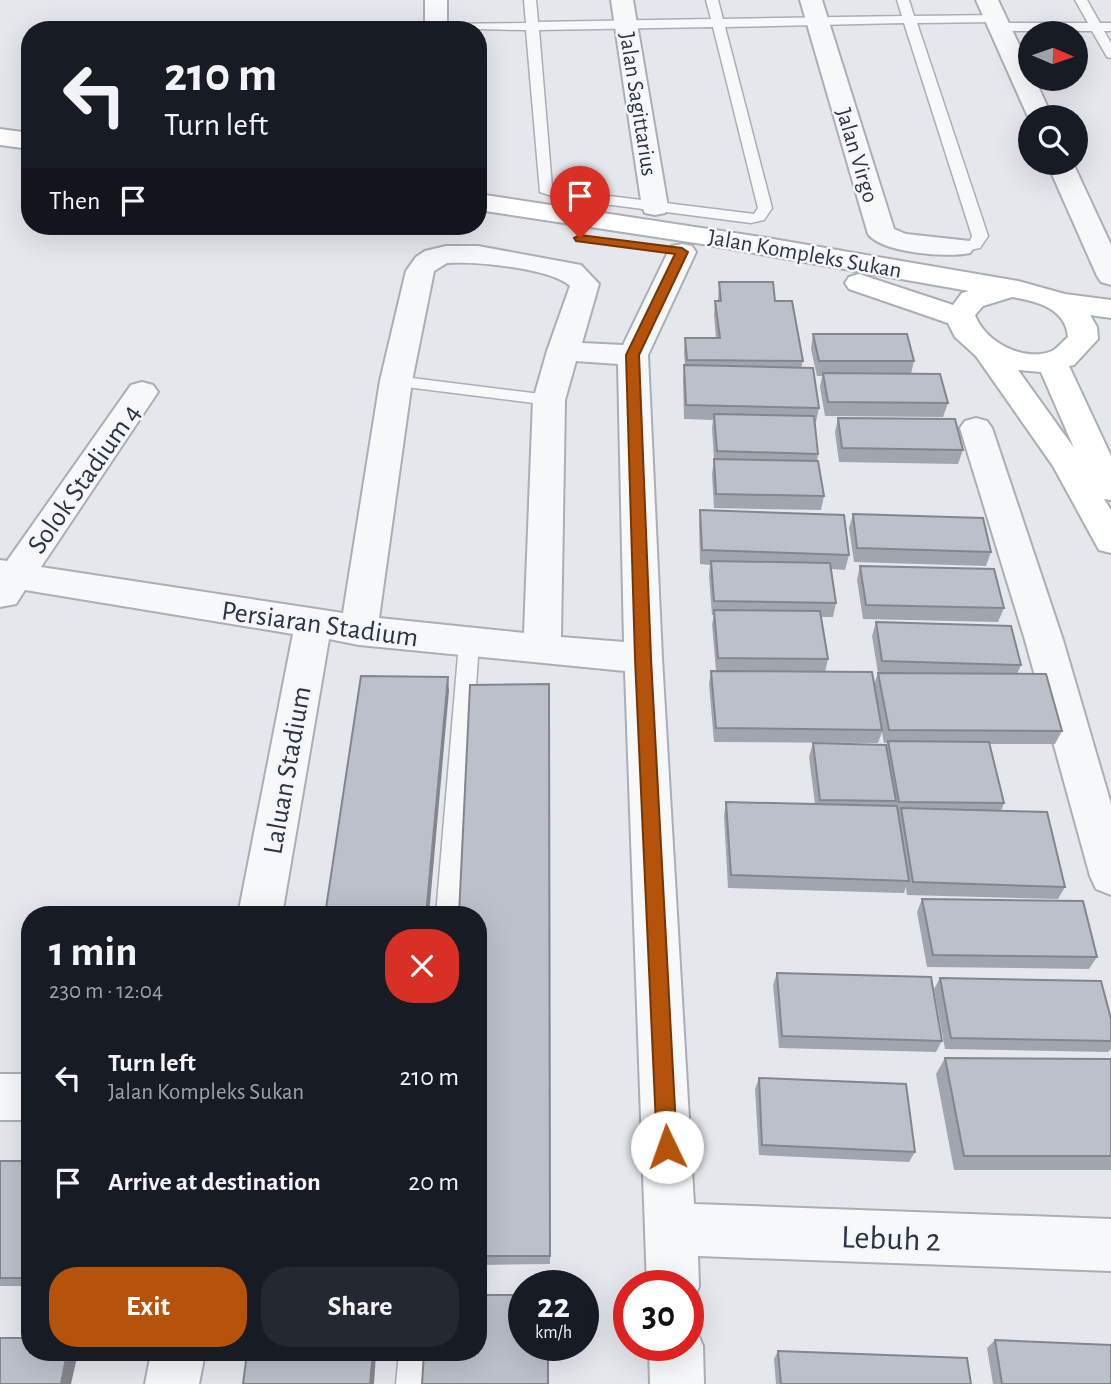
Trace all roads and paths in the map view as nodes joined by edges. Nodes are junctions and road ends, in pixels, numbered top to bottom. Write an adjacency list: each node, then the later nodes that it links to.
1 (436, 0): 10 (street)
2 (530, 0): 12 (lane)
3 (712, 0): 11 (lane)
4 (903, 0): 9 (lane)
5 (1081, 0): 14 (lane)
6 (814, 10): 9 (lane); 11 (lane); 26 (street, Jalan Virgo)
7 (624, 12): 11 (lane); 12 (lane); 24 (street, Jalan Sagittarius)
8 (994, 15): 9 (lane); 14 (lane); 17 (street)
9 (910, 19): 26 (lane)
10 (436, 21)
11 (718, 22): 24 (lane)
12 (531, 26): 13 (lane); 24 (lane)
13 (487, 27)
14 (1096, 27): 15 (lane); 16 (lane)
15 (1111, 27)
16 (1111, 54)
17 (1035, 105)
18 (0, 137): 19 (main road)
19 (21, 140)
20 (0, 160): 21 (main road)
21 (21, 163)
22 (1065, 175): 28 (street)
23 (487, 203): 29 (main road, Jalan Kompleks Sukan)
24 (655, 207)
25 (487, 225): 27 (main road, Jalan Kompleks Sukan)
26 (960, 247)
27 (682, 252): 32 (main road, Jalan Kompleks Sukan); 36 (street)
28 (1111, 276)
29 (1006, 290): 30 (main road, Jalan Kompleks Sukan); 32 (main road, Jalan Kompleks Sukan)
30 (1059, 302): 31 (main road, Jalan Kompleks Sukan); 33 (main road)
31 (1111, 309)
32 (960, 317): 35 (main road)
33 (1097, 340): 37 (main road)
34 (562, 351): 36 (street); 38 (street); 40 (street)
35 (989, 352): 37 (main road); 43 (main road)
36 (633, 355): 49 (street)
37 (1052, 362): 42 (main road)
38 (397, 381): 40 (lane); 46 (street)
39 (142, 392): 44 (street, Solok Stadium 4)
40 (549, 400): 48 (street)
41 (976, 428): 50 (street)
42 (1111, 489)
43 (1111, 541)
44 (5, 583): 45 (street, Persiaran Stadium)
45 (313, 625): 46 (street, Persiaran Stadium); 51 (street, Laluan Stadium)
46 (359, 631): 47 (street, Persiaran Stadium)
47 (469, 643): 48 (street, Persiaran Stadium); 52 (lane)
48 (542, 650): 49 (street, Persiaran Stadium)
49 (643, 658): 55 (street)
50 (1111, 876)
51 (262, 906)
52 (449, 906)
53 (0, 1097): 54 (street)
54 (21, 1097)
55 (671, 1228): 56 (street, Lebuh 2); 57 (street)
56 (1111, 1245)
57 (672, 1270)
58 (176, 1361): 61 (street)
59 (413, 1361): 62 (lane)
60 (676, 1361): 63 (street)
61 (172, 1384)
62 (411, 1384)
63 (677, 1384)

